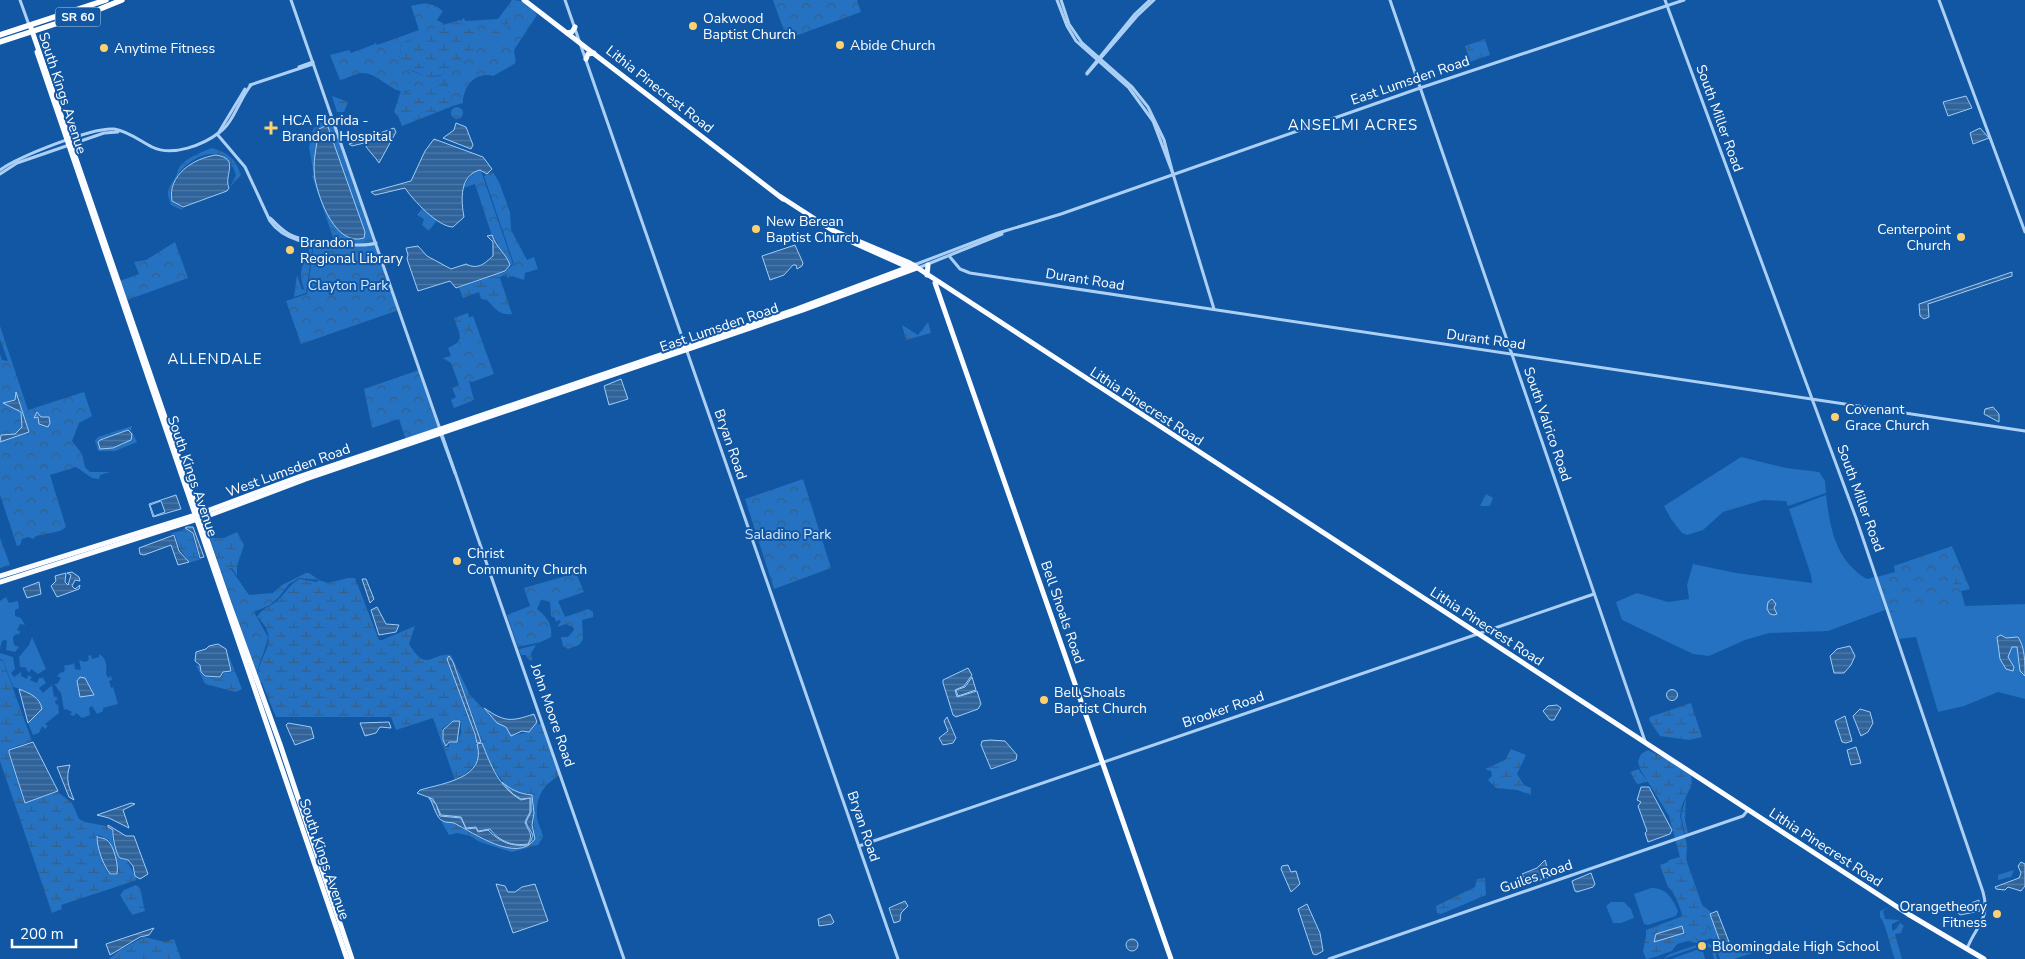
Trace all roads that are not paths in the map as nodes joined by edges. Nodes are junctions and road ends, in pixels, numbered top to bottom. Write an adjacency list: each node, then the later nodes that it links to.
1 (20, 0): 18 (street)
2 (106, 0): 18 (highway, SR 60)
3 (112, 0): 16 (highway)
4 (122, 0): 16 (highway, SR 60)
5 (524, 0): 19 (main road, Lithia Pinecrest Road)
6 (565, 0): 17 (street, Bryan Road)
7 (1059, 0): 26 (street)
8 (1150, 0): 21 (street)
9 (1154, 0): 21 (street)
10 (1390, 0): 28 (street, South Valrico Road)
11 (1665, 0): 15 (street, South Miller Road)
12 (1684, 0): 15 (street, East Lumsden Road)
13 (1939, 0): 37 (street)
14 (292, 2): 27 (street, John Moore Road)
15 (1667, 6): 28 (street, East Lumsden Road); 55 (street, South Miller Road)
16 (95, 11): 18 (highway, SR 60)
17 (575, 27): 19 (main road); 23 (street, Bryan Road)
18 (31, 29): 20 (highway, SR 60); 22 (highway, SR 60); 30 (main road, South Kings Avenue)
19 (567, 33): 23 (main road, Lithia Pinecrest Road)
20 (0, 35)
21 (1116, 39): 26 (street)
22 (0, 42)
23 (580, 42): 24 (main road, Lithia Pinecrest Road); 25 (street, Bryan Road)
24 (596, 54): 25 (main road); 36 (main road, Lithia Pinecrest Road)
25 (586, 59): 53 (street, Bryan Road)
26 (1099, 60): 34 (street)
27 (313, 63): 29 (street); 39 (street, John Moore Road)
28 (1420, 88): 34 (street, East Lumsden Road); 54 (street, South Valrico Road)
29 (218, 134): 30 (street); 39 (street)
30 (70, 143): 31 (main road, South Kings Avenue); 32 (street); 33 (street); 35 (main road, South Kings Avenue)
31 (73, 160): 35 (main road); 58 (main road, South Kings Avenue)
32 (0, 170)
33 (0, 174)
34 (1173, 174): 38 (street, East Lumsden Road); 51 (street)
35 (86, 185): 59 (main road, South Kings Avenue)
36 (806, 215): 40 (main road, Lithia Pinecrest Road); 43 (main road, Lithia Pinecrest Road)
37 (2025, 232)
38 (1003, 233): 41 (street, East Lumsden Road); 43 (street, East Lumsden Road)
39 (376, 243): 57 (street, John Moore Road)
40 (885, 256): 43 (main road, Lithia Pinecrest Road); 44 (main road)
41 (950, 257): 42 (street, East Lumsden Road); 51 (street, Durant Road)
42 (928, 265): 43 (street, East Lumsden Road); 45 (main road)
43 (914, 269): 44 (main road, East Lumsden Road); 45 (main road, Lithia Pinecrest Road); 47 (main road, Lithia Pinecrest Road); 49 (main road, East Lumsden Road)
44 (898, 271): 46 (main road, East Lumsden Road)
45 (928, 275): 52 (main road, Lithia Pinecrest Road)
46 (864, 282): 49 (main road); 53 (main road, East Lumsden Road)
47 (935, 283): 48 (main road, Lithia Pinecrest Road); 50 (main road, Bell Shoals Road)
48 (946, 290): 50 (main road); 52 (main road, Lithia Pinecrest Road)
49 (846, 294): 53 (main road, East Lumsden Road)
50 (943, 301): 71 (main road, Bell Shoals Road)
51 (1214, 309): 54 (street, Durant Road)
52 (996, 320): 69 (main road, Lithia Pinecrest Road)
53 (686, 349): 57 (main road, East Lumsden Road); 73 (street, Bryan Road)
54 (1512, 354): 55 (street, Durant Road); 68 (street, South Valrico Road)
55 (1812, 399): 56 (street, Durant Road); 74 (street, South Miller Road)
56 (2025, 431)
57 (441, 433): 59 (main road, West Lumsden Road); 77 (street, John Moore Road)
58 (185, 488): 59 (main road, South Kings Avenue); 60 (main road)
59 (197, 517): 60 (main road, West Lumsden Road); 61 (main road, South Kings Avenue); 76 (main road, South Kings Avenue)
60 (183, 521): 61 (main road); 62 (main road, West Lumsden Road); 62 (main road, West Lumsden Road)
61 (199, 528): 75 (main road, South Kings Avenue)
62 (131, 537): 63 (main road, West Lumsden Road); 65 (main road, West Lumsden Road)
63 (66, 554): 64 (main road, West Lumsden Road); 65 (main road)
64 (22, 569): 66 (main road, West Lumsden Road); 67 (main road)
65 (40, 569): 67 (main road, West Lumsden Road)
66 (0, 576)
67 (0, 582)
68 (1594, 594): 69 (street, Brooker Road); 70 (street, South Valrico Road)
69 (1478, 634): 70 (main road, Lithia Pinecrest Road); 71 (street, Brooker Road)
70 (1646, 741): 72 (main road, Lithia Pinecrest Road)
71 (1103, 762): 73 (street, Brooker Road); 79 (main road, Bell Shoals Road)
72 (1748, 810): 74 (main road, Lithia Pinecrest Road); 80 (street, Guiles Road)
73 (859, 846): 78 (street, Bryan Road)
74 (1967, 950): 81 (main road, Lithia Pinecrest Road); 82 (main road, Lithia Pinecrest Road)
75 (348, 959)
76 (352, 959)
77 (624, 959)
78 (898, 959)
79 (1171, 959)
80 (1329, 959)
81 (1977, 959)
82 (1984, 959)

